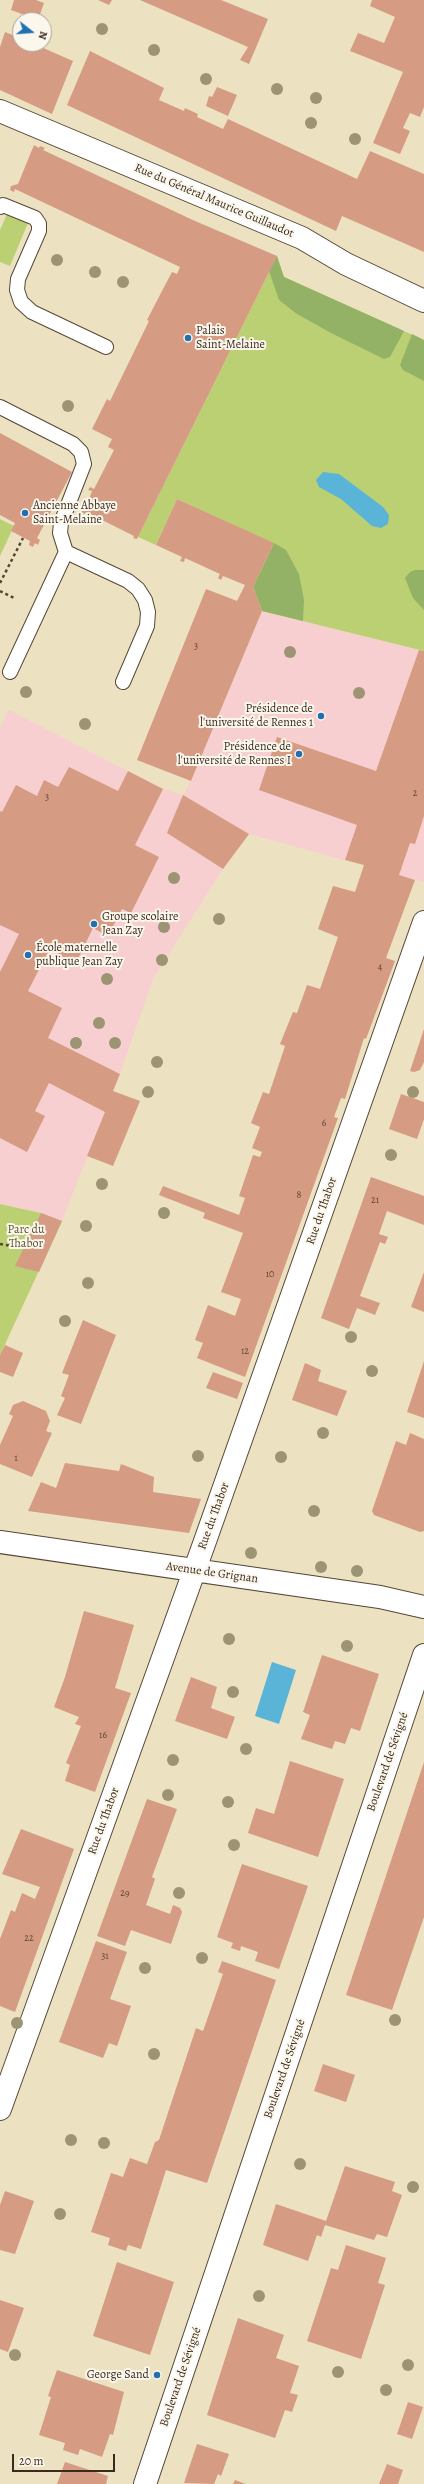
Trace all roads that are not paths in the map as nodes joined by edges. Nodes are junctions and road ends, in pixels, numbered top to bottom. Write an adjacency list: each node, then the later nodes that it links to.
1 (0, 111): 3 (street, Rue du Général Maurice Guillaudot)
2 (0, 207): 4 (lane)
3 (424, 301)
4 (106, 347)
5 (0, 407): 6 (lane)
6 (66, 552): 7 (lane); 8 (lane)
7 (10, 672)
8 (123, 682)
9 (424, 922): 11 (street, Rue du Thabor)
10 (0, 1542): 11 (street, Avenue de Grignan)
11 (195, 1570): 12 (street, Avenue de Grignan); 14 (street, Rue du Thabor)
12 (424, 1607)
13 (424, 1655): 15 (street, Boulevard de Sévigné)
14 (0, 2109)
15 (145, 2484)

